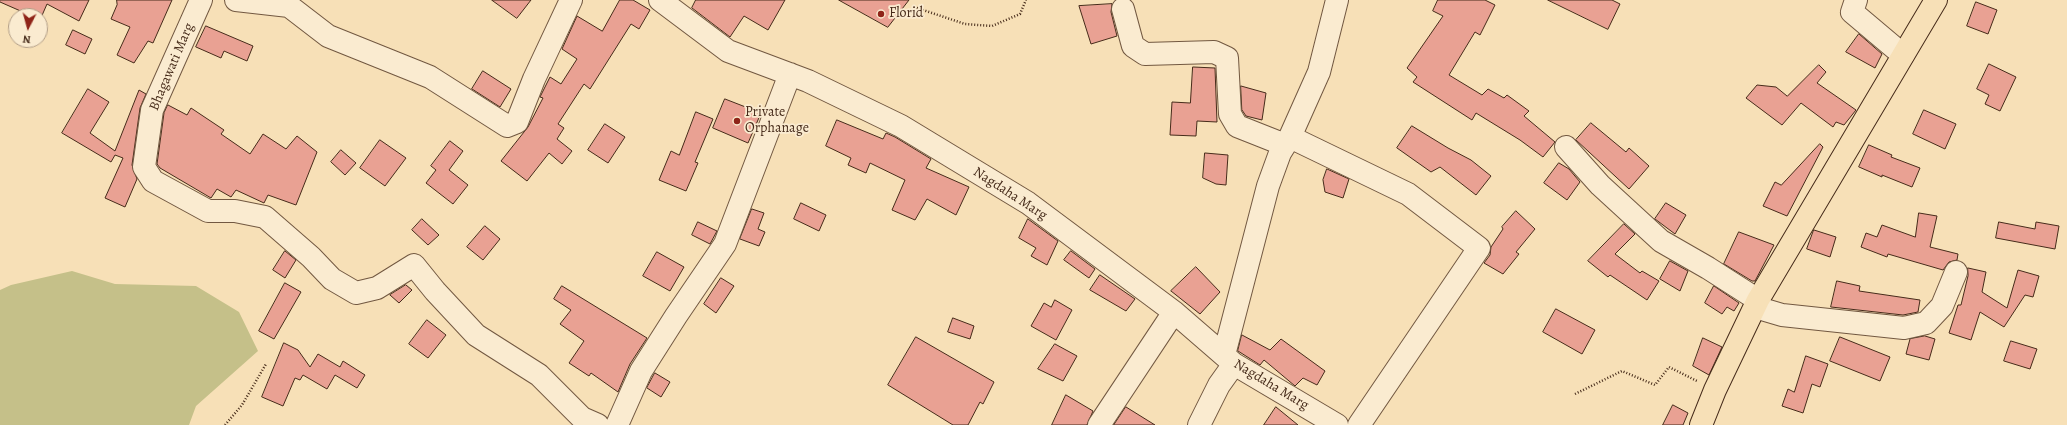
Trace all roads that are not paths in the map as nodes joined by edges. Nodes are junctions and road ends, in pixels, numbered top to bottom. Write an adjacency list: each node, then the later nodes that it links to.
1 (201, 0): 19 (street, Bhagawati Marg)
2 (206, 0): 3 (street)
3 (232, 0)
4 (236, 0): 5 (street)
5 (571, 0)
6 (660, 0): 12 (street, Nagdaha Marg)
7 (1337, 0): 13 (street)
8 (1856, 0): 11 (street)
9 (1936, 0): 11 (main road)
10 (1123, 9): 13 (street)
11 (1903, 55): 16 (main road)
12 (790, 74): 17 (street, Nagdaha Marg); 20 (street)
13 (1287, 141): 18 (street); 24 (street)
14 (1566, 147): 16 (street)
15 (1956, 272): 16 (street)
16 (1756, 304): 25 (main road)
17 (1174, 312): 18 (street, Nagdaha Marg); 21 (street)
18 (1229, 360): 22 (street); 23 (street, Nagdaha Marg)
19 (598, 425)
20 (617, 425)
21 (1099, 425)
22 (1199, 425)
23 (1337, 425)
24 (1359, 425)
25 (1701, 425)

